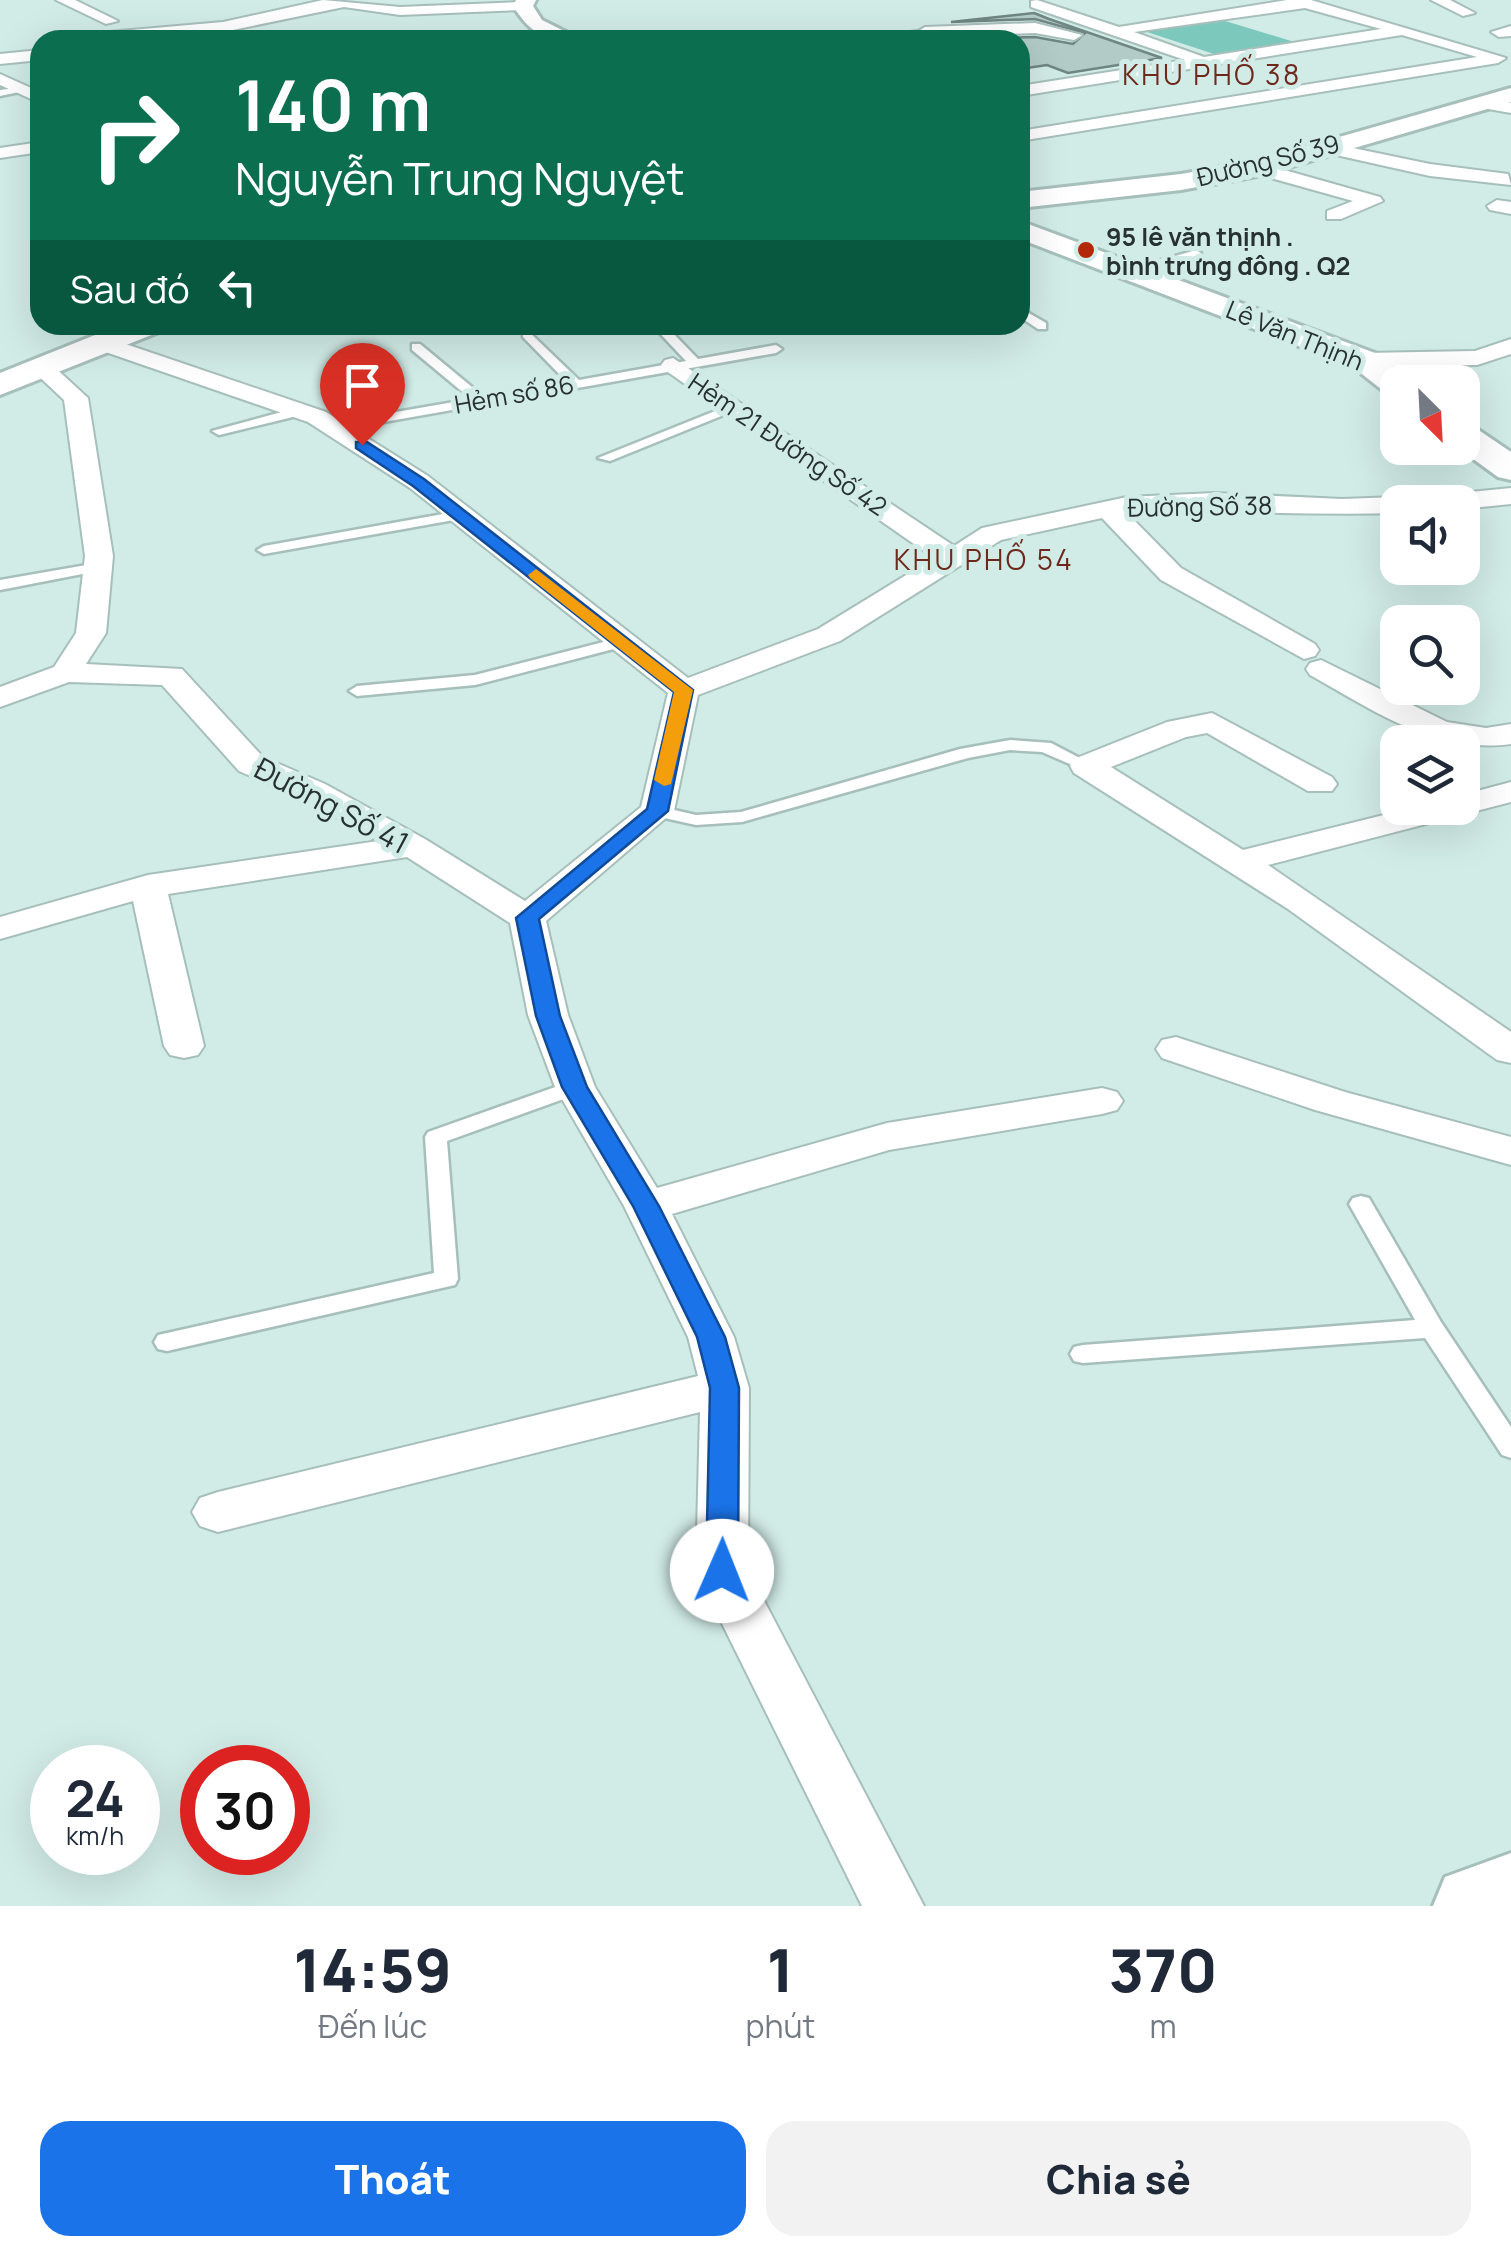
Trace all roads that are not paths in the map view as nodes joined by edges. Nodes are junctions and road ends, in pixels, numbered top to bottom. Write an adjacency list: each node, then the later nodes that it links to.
1 (64, 0): 11 (street)
2 (1070, 0): 21 (street)
3 (1438, 0): 9 (street)
4 (1300, 1): 10 (street); 20 (street)
5 (336, 2): 8 (street); 12 (street)
6 (524, 3): 7 (street); 18 (street)
7 (490, 9): 8 (street); 14 (street)
8 (436, 12): 13 (street)
9 (1468, 13)
10 (1220, 16): 15 (street); 21 (street)
11 (110, 21)
12 (249, 22): 16 (street); 17 (street)
13 (448, 26)
14 (510, 28)
15 (1256, 28)
16 (173, 30)
17 (272, 30)
18 (548, 30)
19 (980, 30): 23 (street)
20 (1406, 30): 24 (street); 28 (street)
21 (1114, 31): 27 (street)
22 (1275, 34): 24 (street)
23 (1100, 44)
24 (1312, 45): 27 (street)
25 (30, 56): 26 (street)
26 (0, 59)
27 (1201, 60): 29 (street); 31 (street)
28 (1505, 60): 35 (street)
29 (1238, 72)
30 (0, 78): 33 (street)
31 (1100, 78): 34 (street); 42 (street)
32 (1257, 79): 35 (street)
33 (21, 89): 36 (lane); 37 (street)
34 (1030, 91)
35 (1294, 91): 42 (street)
36 (0, 92)
37 (30, 93)
38 (1511, 95): 40 (street, Đường Số 39)
39 (1030, 99): 43 (street)
40 (1483, 103): 41 (street); 46 (street, Đường Số 39)
41 (1511, 108)
42 (1184, 110): 43 (street)
43 (1085, 127): 44 (street)
44 (1030, 135)
45 (30, 148): 47 (street)
46 (1324, 148): 48 (street, Đường Số 39); 49 (street)
47 (0, 153)
48 (1256, 168): 50 (street, Đường Số 39); 51 (street)
49 (1508, 180)
50 (1030, 199)
51 (1334, 215)
52 (1030, 233): 54 (street, Lê Văn Thịnh)
53 (1196, 253): 54 (lane)
54 (1133, 270): 65 (street, Lê Văn Thịnh)
55 (1030, 318): 56 (lane)
56 (1042, 326)
57 (125, 335): 60 (street)
58 (527, 335): 70 (lane)
59 (665, 335): 66 (lane, Hẻm 21 Đường Số 42)
60 (104, 344): 67 (street); 74 (street)
61 (1511, 346): 64 (street)
62 (416, 347): 72 (lane)
63 (776, 349): 66 (lane, Hẻm số 86)
64 (1456, 358): 65 (street); 68 (street)
65 (1364, 360): 69 (street, Lê Văn Thịnh)
66 (684, 364): 70 (lane, Hẻm số 86); 73 (street, Hẻm 21 Đường Số 42)
67 (42, 369): 71 (street); 86 (street)
68 (1511, 370)
69 (1380, 372)
70 (574, 382): 72 (lane, Hẻm số 86)
71 (0, 384)
72 (480, 400): 74 (lane, Hẻm số 86)
73 (734, 408): 77 (lane); 85 (street, Hẻm 21 Đường Số 42)
74 (316, 419): 75 (lane, Hẻm số 86); 83 (street)
75 (218, 431)
76 (1480, 446): 78 (street)
77 (606, 458)
78 (1511, 468)
79 (1511, 496): 80 (street)
80 (1480, 499)
81 (1380, 506): 82 (street, Đường Số 38)
82 (1108, 509): 85 (street, Đường Số 38); 93 (street)
83 (460, 515): 84 (lane); 88 (street)
84 (264, 550)
85 (952, 557): 90 (street, Đường Số 38)
86 (98, 567): 87 (lane); 89 (street)
87 (0, 585)
88 (622, 642): 90 (street); 91 (lane)
89 (65, 673): 92 (street); 100 (street, Đường Số 41)
90 (684, 690): 98 (street)
91 (356, 691)
92 (0, 698)
93 (1511, 734)
94 (1086, 766): 95 (street); 98 (lane); 101 (street)
95 (1320, 784)
96 (1511, 792): 97 (street)
97 (1480, 800)
98 (657, 811): 103 (street)
99 (1383, 825): 101 (street)
100 (413, 846): 102 (street); 103 (street, Đường Số 41)
101 (1240, 861): 107 (street)
102 (148, 886): 104 (street); 105 (street)
103 (528, 918): 108 (street)
104 (0, 928)
105 (184, 1046)
106 (1176, 1050): 110 (street)
107 (1511, 1051)
108 (575, 1087): 112 (street); 114 (lane)
109 (1102, 1101): 112 (street)
110 (1511, 1151)
111 (1361, 1204): 113 (lane)
112 (646, 1206): 116 (street)
113 (1432, 1328): 115 (lane); 117 (lane)
114 (166, 1342)
115 (1082, 1354)
116 (725, 1388): 118 (street); 119 (street)
117 (1511, 1448)
118 (218, 1512)
119 (894, 1906)

